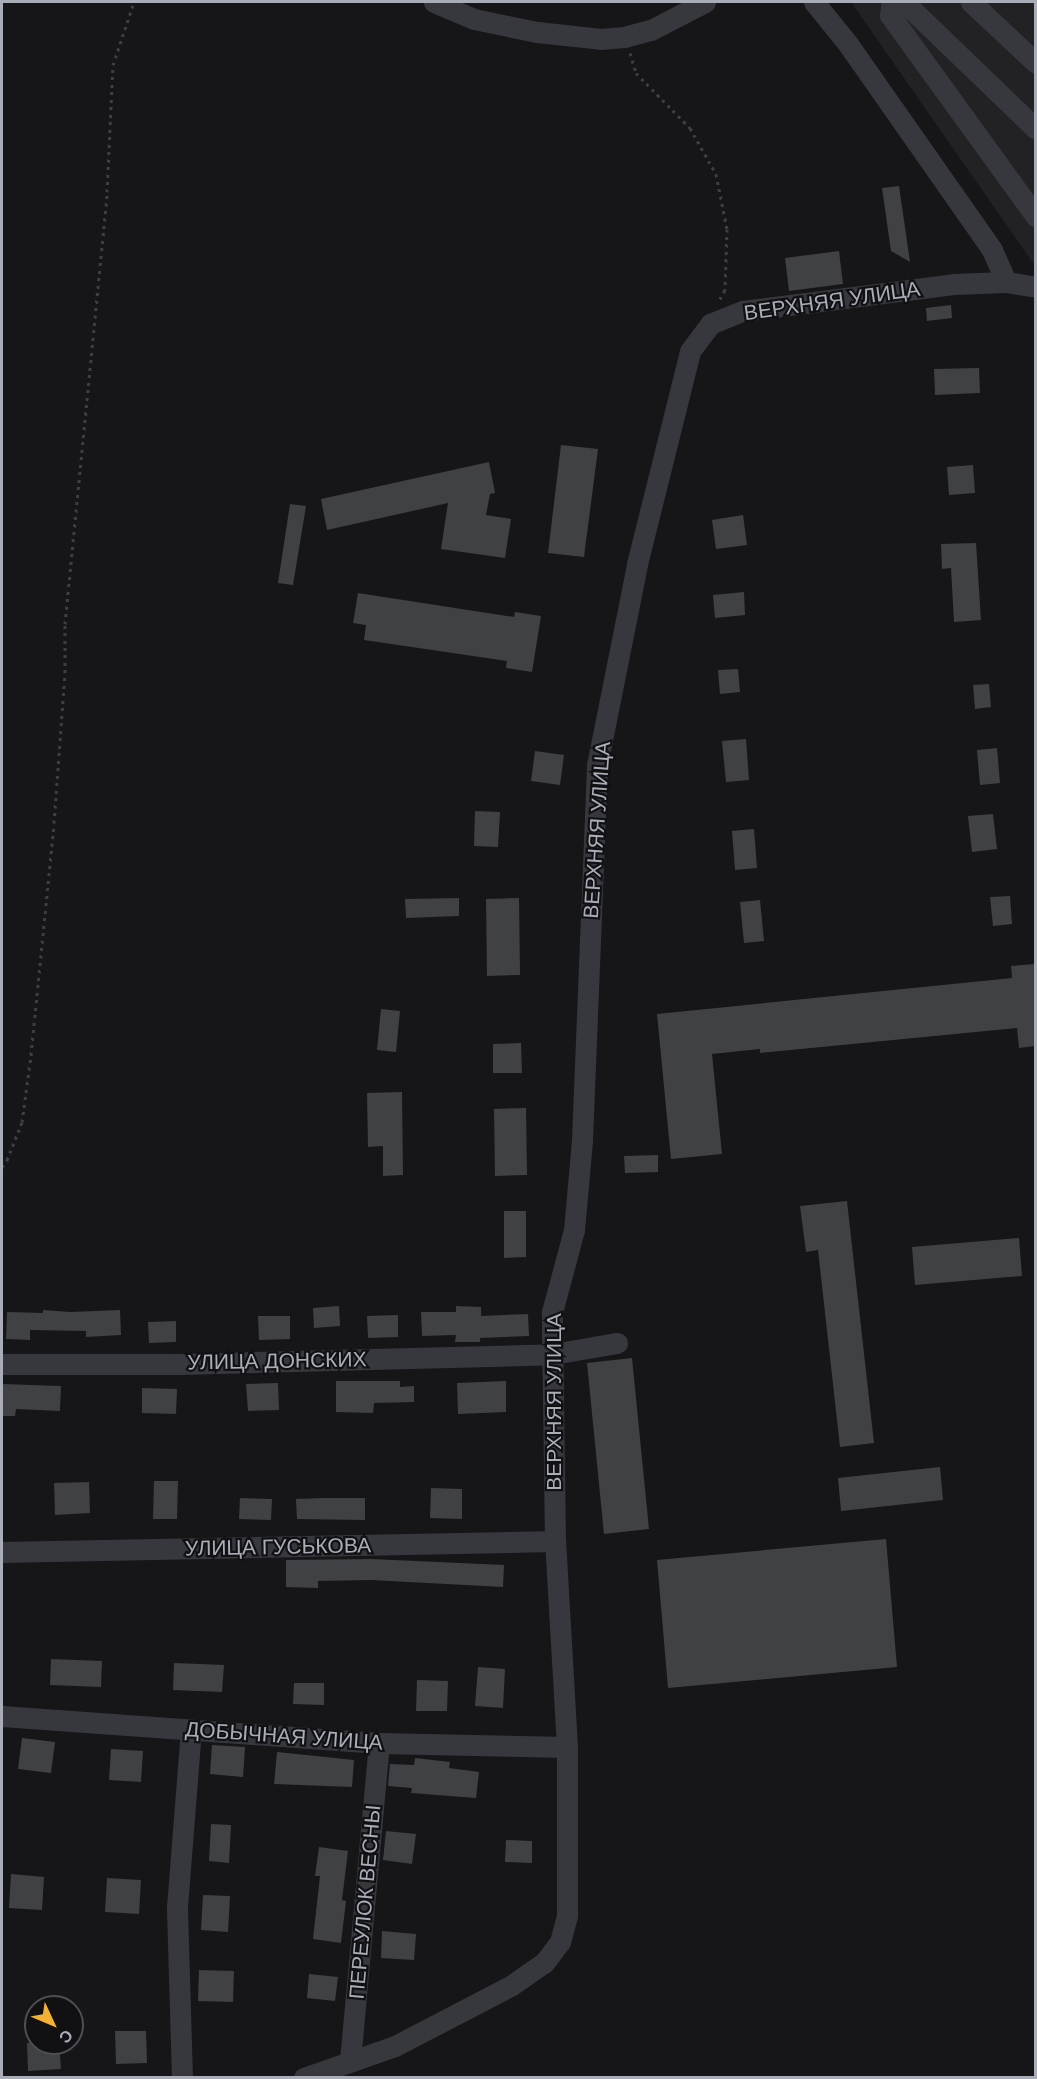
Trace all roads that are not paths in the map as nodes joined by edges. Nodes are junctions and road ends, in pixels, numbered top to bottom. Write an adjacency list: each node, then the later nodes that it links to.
1 (434, 2): 2 (street)
2 (705, 2)
3 (814, 2): 10 (street)
4 (892, 2): 9 (street)
5 (904, 2): 8 (street)
6 (971, 2): 7 (street)
7 (1035, 63)
8 (1035, 129)
9 (1035, 217)
10 (1006, 282): 11 (street, ВЕРХНЯЯ УЛИЦА); 13 (street, ВЕРХНЯЯ УЛИЦА)
11 (1035, 287)
12 (617, 1343): 13 (street, УЛИЦА ДОНСКИХ)
13 (553, 1354): 14 (street, УЛИЦА ДОНСКИХ); 15 (street, ВЕРХНЯЯ УЛИЦА)
14 (2, 1364)
15 (555, 1541): 16 (street, УЛИЦА ГУСЬКОВА); 20 (street, ВЕРХНЯЯ УЛИЦА)
16 (2, 1552)
17 (2, 1716): 18 (street, ДОБЫЧНАЯ УЛИЦА)
18 (191, 1730): 19 (street, ДОБЫЧНАЯ УЛИЦА); 22 (street)
19 (379, 1743): 20 (street, ДОБЫЧНАЯ УЛИЦА); 21 (street, ПЕРЕУЛОК ВЕСНЫ)
20 (567, 1747): 21 (street, ВЕРХНЯЯ УЛИЦА)
21 (350, 2061): 23 (street, ВЕРХНЯЯ УЛИЦА)
22 (182, 2078)
23 (304, 2078)

